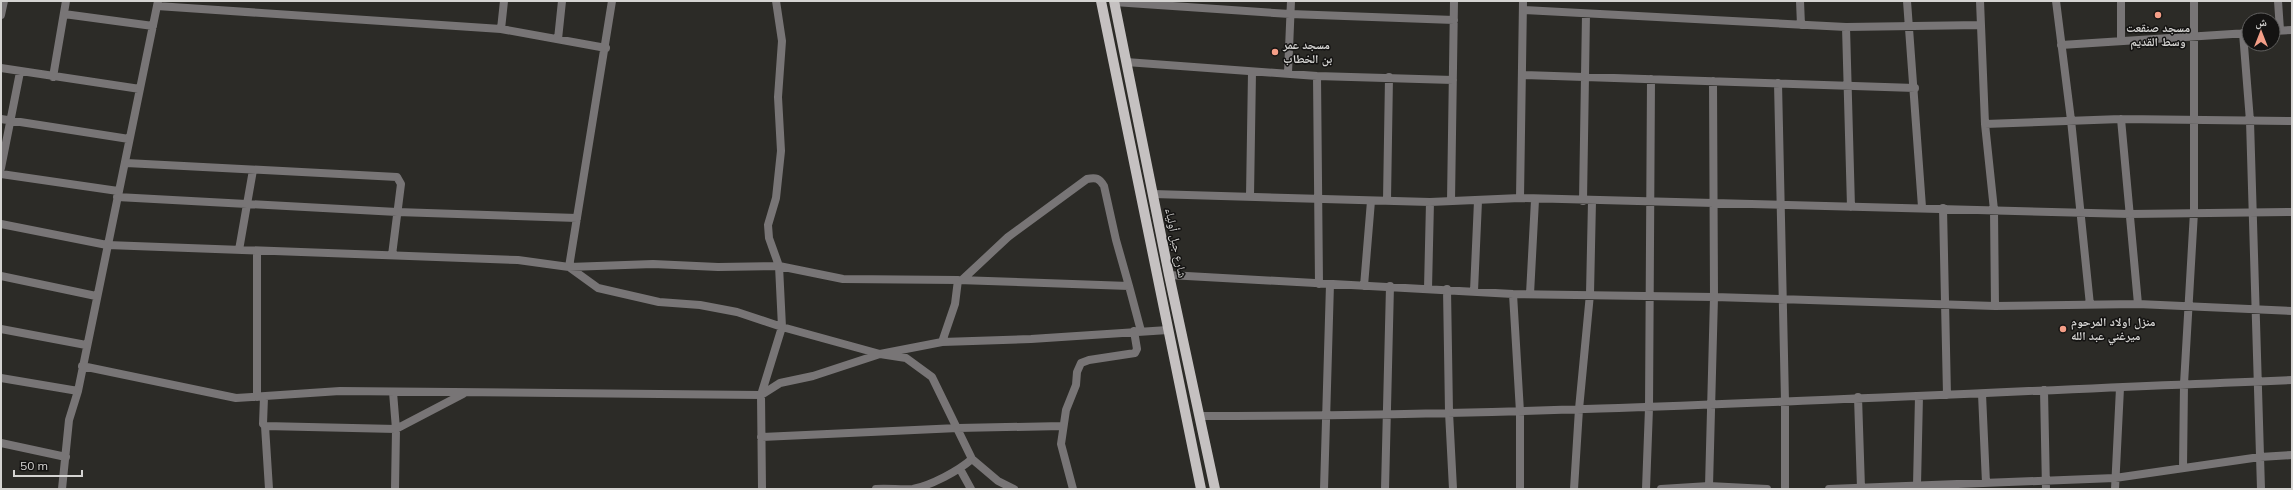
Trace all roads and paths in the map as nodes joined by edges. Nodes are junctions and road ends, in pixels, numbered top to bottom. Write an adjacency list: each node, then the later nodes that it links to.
1 (4, 1): 21 (street)
2 (66, 1): 22 (street)
3 (504, 1): 31 (street)
4 (562, 1): 36 (street)
5 (612, 1): 39 (street)
6 (776, 1): 104 (street)
7 (1101, 1): 133 (main road, شارع جبل أولياء)
8 (1291, 1): 23 (street)
9 (1454, 1): 25 (street)
10 (1800, 1): 26 (street)
11 (1907, 1): 30 (street)
12 (1980, 1): 27 (street)
13 (2056, 1): 38 (street)
14 (2121, 1): 37 (street)
15 (2194, 1): 35 (street)
16 (2278, 1): 20 (street)
17 (1114, 2): 23 (street); 41 (main road, شارع جبل أولياء)
18 (157, 3): 28 (street); 31 (street)
19 (1523, 5): 24 (street); 46 (street)
20 (2278, 12)
21 (1, 14)
22 (64, 14): 28 (street); 49 (street)
23 (1290, 14): 25 (street); 45 (street)
24 (1586, 14): 26 (street); 48 (street)
25 (1454, 20): 52 (street)
26 (1801, 25): 29 (street)
27 (1981, 25): 30 (street); 65 (street)
28 (153, 26): 57 (street)
29 (1846, 27): 30 (street); 55 (street)
30 (1910, 27): 56 (street)
31 (501, 29): 36 (street)
32 (2292, 30): 33 (street)
33 (2281, 31)
34 (2241, 33): 35 (street)
35 (2194, 38): 37 (street); 62 (street)
36 (558, 39): 39 (street)
37 (2121, 41): 38 (street)
38 (2061, 45): 61 (street)
39 (606, 48): 98 (street)
40 (2247, 52): 63 (street)
41 (1126, 62): 44 (street); 72 (main road, شارع جبل أولياء)
42 (1, 68): 43 (street)
43 (20, 72): 49 (street); 60 (street)
44 (1252, 72): 45 (street); 73 (street)
45 (1288, 73): 47 (street)
46 (1523, 75): 48 (street); 74 (street)
47 (1316, 76): 50 (street); 75 (street)
48 (1586, 76): 51 (street); 81 (street)
49 (53, 77): 57 (street)
50 (1389, 77): 52 (street); 76 (street)
51 (1650, 79): 53 (street); 83 (street)
52 (1453, 80): 79 (street)
53 (1713, 81): 54 (street); 85 (street)
54 (1778, 83): 55 (street); 86 (street)
55 (1848, 85): 56 (street); 88 (street)
56 (1915, 88): 89 (street)
57 (140, 89): 66 (street)
58 (1, 119): 60 (street)
59 (2121, 119): 61 (street); 62 (street); 97 (street)
60 (10, 120): 66 (street); 68 (street)
61 (2071, 120): 65 (street); 92 (street)
62 (2194, 120): 63 (street); 94 (street)
63 (2250, 120): 64 (street); 95 (street)
64 (2292, 121)
65 (1985, 124): 91 (street)
66 (129, 140): 67 (street)
67 (126, 163): 69 (street); 71 (street)
68 (1, 168)
69 (253, 170): 87 (street); 93 (street)
70 (1, 174): 71 (street)
71 (117, 194): 87 (street); 100 (street)
72 (1153, 194): 73 (street); 106 (main road, شارع جبل أولياء)
73 (1250, 196): 75 (street)
74 (1520, 198): 77 (street); 80 (street)
75 (1318, 199): 78 (street); 109 (street)
76 (1387, 200): 78 (street); 84 (street)
77 (1535, 200): 81 (street); 118 (street)
78 (1371, 201): 112 (street)
79 (1451, 201): 80 (street); 84 (street)
80 (1478, 201): 116 (street)
81 (1583, 201): 82 (street)
82 (1592, 201): 83 (street); 119 (street)
83 (1650, 201): 85 (street); 121 (street)
84 (1430, 202): 114 (street)
85 (1713, 203): 86 (street); 122 (street)
86 (1782, 204): 88 (street); 123 (street)
87 (246, 205): 93 (street); 101 (street)
88 (1851, 206): 89 (street)
89 (1922, 207): 90 (street)
90 (1943, 208): 91 (street); 125 (street)
91 (1994, 210): 92 (street); 128 (street)
92 (2081, 211): 97 (street); 126 (street)
93 (397, 212): 98 (street); 103 (street)
94 (2194, 212): 95 (street); 97 (street); 127 (street)
95 (2253, 212): 96 (street); 129 (street)
96 (2292, 212)
97 (2130, 214): 124 (street)
98 (577, 218): 105 (street)
99 (1, 224): 100 (street)
100 (107, 245): 101 (street); 120 (street)
101 (239, 250): 102 (street)
102 (257, 251): 103 (street); 152 (street)
103 (392, 255): 105 (street)
104 (779, 266): 105 (street); 108 (street); 131 (street)
105 (569, 267): 131 (street)
106 (1168, 275): 109 (street); 161 (main road, شارع جبل أولياء)
107 (1, 276): 120 (street)
108 (960, 280): 111 (street); 111 (street); 135 (street)
109 (1319, 284): 110 (street)
110 (1330, 284): 112 (street); 162 (street)
111 (1129, 286): 134 (street)
112 (1364, 286): 113 (street)
113 (1390, 286): 114 (street); 160 (street)
114 (1428, 289): 115 (street)
115 (1447, 289): 116 (street); 158 (street)
116 (1474, 290): 117 (street)
117 (1513, 294): 118 (street); 159 (street)
118 (1530, 294): 119 (street)
119 (1590, 294): 121 (street); 156 (street)
120 (96, 296): 136 (street)
121 (1649, 297): 122 (street); 157 (street)
122 (1714, 297): 123 (street); 155 (street)
123 (1783, 300): 125 (street); 154 (street)
124 (2138, 304): 126 (street); 127 (street)
125 (1944, 305): 128 (street); 150 (street)
126 (2090, 305): 128 (street)
127 (2188, 305): 129 (street); 142 (street)
128 (1995, 306)
129 (2256, 310): 130 (street); 141 (street)
130 (2292, 311)
131 (782, 327): 137 (street); 149 (street)
132 (1, 329): 136 (street)
133 (1168, 330): 134 (street); 190 (main road, شارع جبل أولياء)
134 (1138, 331): 135 (street); 164 (street)
135 (942, 342): 137 (street)
136 (86, 345): 138 (street)
137 (880, 354): 149 (street); 165 (street)
138 (82, 366): 145 (street); 152 (street)
139 (1, 378): 145 (street)
140 (2292, 380): 141 (street)
141 (2258, 381): 142 (street); 171 (street)
142 (2184, 384): 143 (street); 174 (street)
143 (2120, 388): 144 (street); 175 (street)
144 (2044, 390): 148 (street); 176 (street)
145 (78, 391): 170 (street)
146 (393, 392): 147 (street); 152 (street); 166 (street)
147 (464, 394): 149 (street); 166 (street)
148 (1982, 394): 150 (street); 178 (street)
149 (761, 395): 167 (street)
150 (1947, 395): 151 (street)
151 (1919, 396): 153 (street); 177 (street)
152 (260, 397): 163 (street)
153 (1858, 397): 154 (street); 180 (street)
154 (1785, 401): 155 (street); 200 (street)
155 (1712, 405): 157 (street); 179 (street)
156 (1579, 408): 157 (street); 159 (street); 196 (street)
157 (1649, 408): 197 (street)
158 (1449, 412): 159 (street); 160 (street); 194 (street)
159 (1520, 412): 195 (street)
160 (1388, 414): 162 (street); 193 (street)
161 (1199, 416): 162 (street); 191 (main road, شارع جبل أولياء)
162 (1324, 416): 192 (street)
163 (265, 426): 166 (street); 183 (street)
164 (1062, 426): 165 (street); 189 (street)
165 (958, 428): 167 (street); 172 (street)
166 (396, 429): 184 (street)
167 (761, 437): 185 (street)
168 (1, 442): 170 (street)
169 (2292, 455): 171 (street)
170 (66, 457): 182 (street)
171 (2260, 457): 174 (street); 204 (street)
172 (972, 459): 173 (street); 188 (street)
173 (960, 468): 186 (street); 187 (street)
174 (2183, 468): 175 (street)
175 (2116, 478): 176 (street); 203 (street)
176 (2046, 479): 178 (street); 202 (street)
177 (1917, 485): 178 (street); 181 (street)
178 (1981, 485)
179 (1709, 486): 198 (street); 199 (street)
180 (1861, 488): 181 (street); 201 (street)
181 (1880, 488)
182 (62, 489)
183 (269, 489)
184 (395, 489)
185 (762, 489)
186 (876, 489)
187 (971, 489)
188 (1014, 489)
189 (1073, 489)
190 (1201, 489)
191 (1214, 489)
192 (1324, 489)
193 (1385, 489)
194 (1453, 489)
195 (1520, 489)
196 (1574, 489)
197 (1646, 489)
198 (1661, 489)
199 (1767, 489)
200 (1784, 489)
201 (1829, 489)
202 (2046, 489)
203 (2115, 489)
204 (2261, 489)

